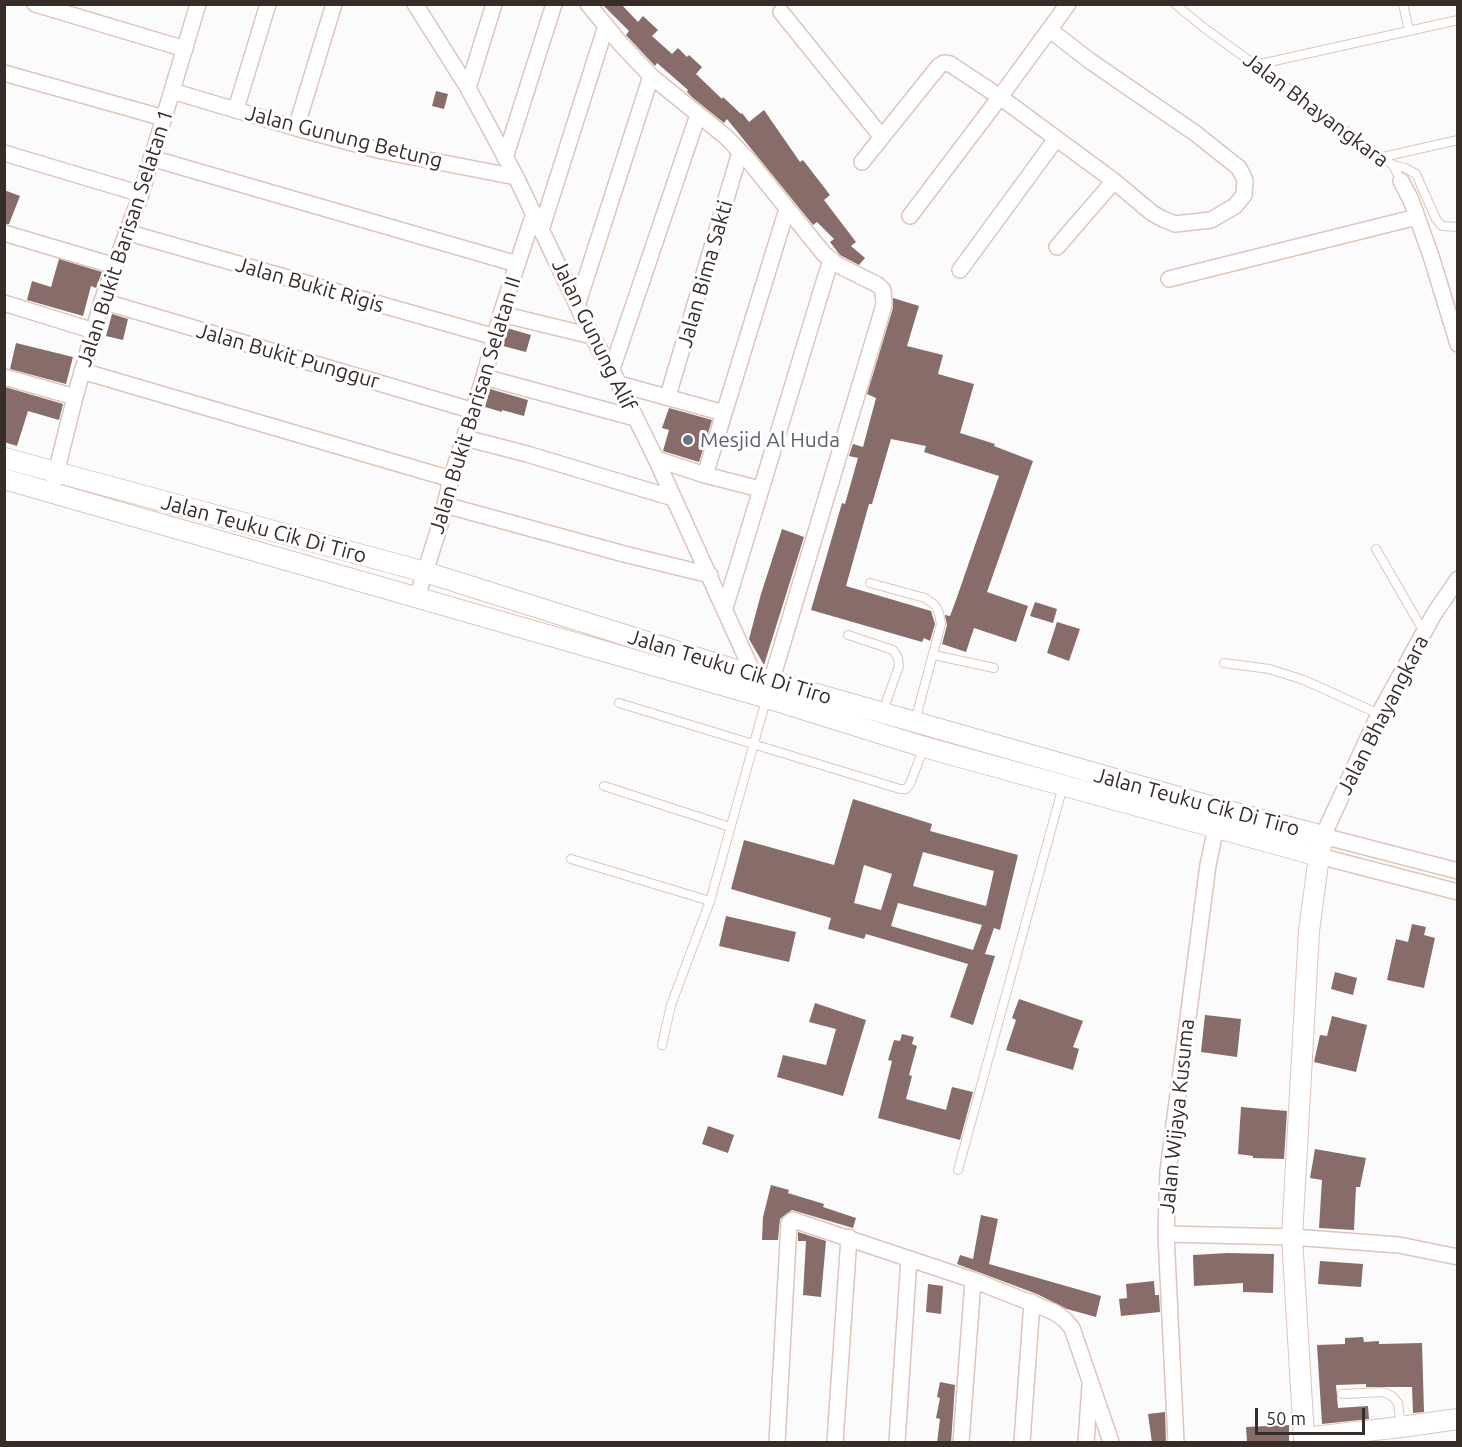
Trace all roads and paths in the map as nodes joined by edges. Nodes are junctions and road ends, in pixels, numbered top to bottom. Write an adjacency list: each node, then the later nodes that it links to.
1 (35, 4): 18 (street)
2 (198, 4): 18 (street, Jalan Bukit Barisan Selatan 1)
3 (268, 4): 25 (street)
4 (334, 4): 28 (street)
5 (415, 4): 12 (street, Jalan Gunung Alif)
6 (494, 4): 22 (street)
7 (554, 4): 36 (street)
8 (588, 4): 15 (street)
9 (1068, 4): 16 (street)
10 (1175, 4): 19 (lane, Jalan Bhayangkara)
11 (1403, 4): 17 (lane)
12 (427, 12): 22 (street, Jalan Gunung Alif)
13 (782, 12): 29 (street)
14 (1458, 20): 17 (lane)
15 (606, 26): 21 (street); 47 (street)
16 (1050, 30): 24 (street); 40 (street)
17 (1409, 30): 19 (lane)
18 (185, 49): 23 (street, Jalan Bukit Barisan Selatan 1)
19 (1256, 65): 34 (lane, Jalan Bhayangkara)
20 (4, 73): 27 (street)
21 (651, 76): 26 (street); 59 (street)
22 (468, 88): 36 (street, Jalan Gunung Alif)
23 (172, 91): 25 (street, Jalan Gunung Betung); 27 (street, Jalan Bukit Barisan Selatan 1)
24 (1000, 97): 29 (street); 30 (street); 45 (street)
25 (236, 109): 28 (street, Jalan Gunung Betung)
26 (698, 115): 32 (street); 68 (street)
27 (164, 118): 35 (street, Jalan Bukit Barisan Selatan 1)
28 (296, 128): 39 (street, Jalan Gunung Betung)
29 (881, 136): 37 (street)
30 (1056, 139): 40 (street); 55 (street)
31 (1458, 140): 34 (lane)
32 (740, 152): 43 (street); 69 (street, Jalan Bima Sakti)
33 (4, 153): 42 (street)
34 (1383, 157): 38 (lane, Jalan Bhayangkara)
35 (151, 158): 42 (street, Jalan Bukit Barisan Selatan 1); 53 (street)
36 (505, 158): 39 (street, Jalan Gunung Alif)
37 (862, 162)
38 (1393, 165): 41 (lane, Jalan Bhayangkara); 48 (lane)
39 (516, 177): 44 (street, Jalan Gunung Alif)
40 (1114, 181): 51 (street)
41 (1401, 181): 46 (street, Jalan Bhayangkara)
42 (141, 194): 49 (street, Jalan Bukit Barisan Selatan 1)
43 (788, 209): 52 (street); 72 (street)
44 (534, 213): 47 (street, Jalan Gunung Alif); 53 (street, Jalan Bukit Barisan Selatan II)
45 (910, 216)
46 (1417, 217): 56 (street); 64 (street, Jalan Bhayangkara)
47 (542, 227): 59 (street, Jalan Gunung Alif)
48 (1458, 227)
49 (126, 232): 54 (street, Jalan Bukit Barisan Selatan 1); 63 (street, Jalan Bukit Rigis)
50 (4, 233): 54 (street)
51 (1057, 247)
52 (831, 259): 81 (street); 97 (street)
53 (517, 264): 60 (street, Jalan Bukit Barisan Selatan II)
54 (115, 266): 57 (street, Jalan Bukit Barisan Selatan 1)
55 (960, 270)
56 (1169, 279)
57 (102, 301): 61 (street, Jalan Bukit Barisan Selatan 1); 71 (street, Jalan Bukit Punggur)
58 (4, 303): 61 (street)
59 (577, 306): 62 (street, Jalan Gunung Alif)
60 (501, 314): 62 (street); 63 (street, Jalan Bukit Barisan Selatan II)
61 (94, 331): 65 (street, Jalan Bukit Barisan Selatan 1)
62 (592, 336): 68 (street, Jalan Gunung Alif)
63 (495, 338): 67 (street, Jalan Bukit Barisan Selatan II)
64 (1458, 344)
65 (82, 371): 70 (street, Jalan Bukit Barisan Selatan 1); 80 (street)
66 (4, 377): 70 (street)
67 (484, 377): 71 (street, Jalan Bukit Barisan Selatan II); 73 (street)
68 (615, 378): 69 (street); 73 (street, Jalan Gunung Alif)
69 (668, 396): 72 (street)
70 (75, 397): 77 (street, Jalan Bukit Barisan Selatan 1)
71 (474, 411): 74 (street, Jalan Bukit Barisan Selatan II)
72 (724, 413): 78 (street)
73 (635, 418): 76 (street, Jalan Gunung Alif)
74 (465, 438): 80 (street, Jalan Bukit Barisan Selatan II); 83 (street)
75 (4, 458): 77 (street, Jalan Teuku Cik Di Tiro)
76 (656, 459): 78 (street); 83 (street, Jalan Gunung Alif)
77 (55, 473): 82 (street, Jalan Bukit Barisan Selatan 1); 86 (street, Jalan Teuku Cik Di Tiro)
78 (705, 475): 81 (street)
79 (4, 479): 82 (street, Jalan Teuku Cik Di Tiro)
80 (451, 479): 84 (street, Jalan Bukit Barisan Selatan II)
81 (760, 489): 91 (street)
82 (52, 493): 90 (street, Jalan Teuku Cik Di Tiro)
83 (673, 498): 87 (street, Jalan Gunung Alif)
84 (445, 505): 86 (street, Jalan Bukit Barisan Selatan II); 87 (street)
85 (1376, 549): 92 (lane)
86 (424, 572): 90 (street, Jalan Bukit Barisan Selatan II); 97 (street, Jalan Teuku Cik Di Tiro)
87 (710, 574): 91 (street, Jalan Gunung Alif)
88 (1458, 579): 92 (street, Jalan Bhayangkara)
89 (870, 583): 94 (lane)
90 (417, 597): 97 (street, Jalan Teuku Cik Di Tiro)
91 (725, 608): 97 (street, Jalan Gunung Alif)
92 (1424, 632): 100 (street, Jalan Bhayangkara)
93 (848, 635): 99 (lane)
94 (934, 655): 96 (lane); 101 (lane)
95 (1224, 663): 100 (lane)
96 (994, 668)
97 (764, 685): 99 (street, Jalan Teuku Cik Di Tiro); 102 (lane); 103 (street, Jalan Teuku Cik Di Tiro)
98 (619, 703): 102 (lane)
99 (882, 714): 101 (street, Jalan Teuku Cik Di Tiro)
100 (1378, 714): 109 (street, Jalan Bhayangkara)
101 (915, 723): 106 (street, Jalan Teuku Cik Di Tiro)
102 (754, 744): 103 (lane); 107 (lane)
103 (924, 747): 105 (street, Jalan Teuku Cik Di Tiro)
104 (604, 786): 107 (lane)
105 (1063, 786): 106 (street, Jalan Teuku Cik Di Tiro); 116 (lane)
106 (1146, 798): 108 (street, Jalan Teuku Cik Di Tiro); 109 (street, Jalan Teuku Cik Di Tiro)
107 (730, 827): 114 (lane)
108 (1216, 827): 110 (street, Jalan Teuku Cik Di Tiro); 117 (street, Jalan Wijaya Kusuma)
109 (1323, 836): 110 (street, Jalan Bhayangkara); 112 (street, Jalan Teuku Cik Di Tiro)
110 (1319, 856): 113 (street, Jalan Teuku Cik Di Tiro); 119 (street, Jalan Bhayangkara)
111 (571, 859): 114 (lane)
112 (1458, 871)
113 (1458, 892)
114 (710, 901): 115 (lane)
115 (662, 1045)
116 (958, 1170)
117 (1166, 1234): 119 (street); 136 (street, Jalan Wijaya Kusuma)
118 (849, 1237): 121 (street); 129 (street); 130 (street)
119 (1292, 1237): 120 (street); 128 (street, Jalan Bhayangkara)
120 (1458, 1257)
121 (909, 1259): 122 (street); 131 (street)
122 (973, 1280): 123 (street); 132 (street)
123 (1032, 1302): 124 (street); 133 (street)
124 (1090, 1378): 134 (street); 135 (street)
125 (1342, 1394): 127 (lane)
126 (1458, 1419): 127 (street)
127 (1401, 1427): 128 (street)
128 (1304, 1440)
129 (777, 1443)
130 (835, 1443)
131 (897, 1443)
132 (961, 1443)
133 (1022, 1443)
134 (1086, 1443)
135 (1112, 1443)
136 (1176, 1443)

